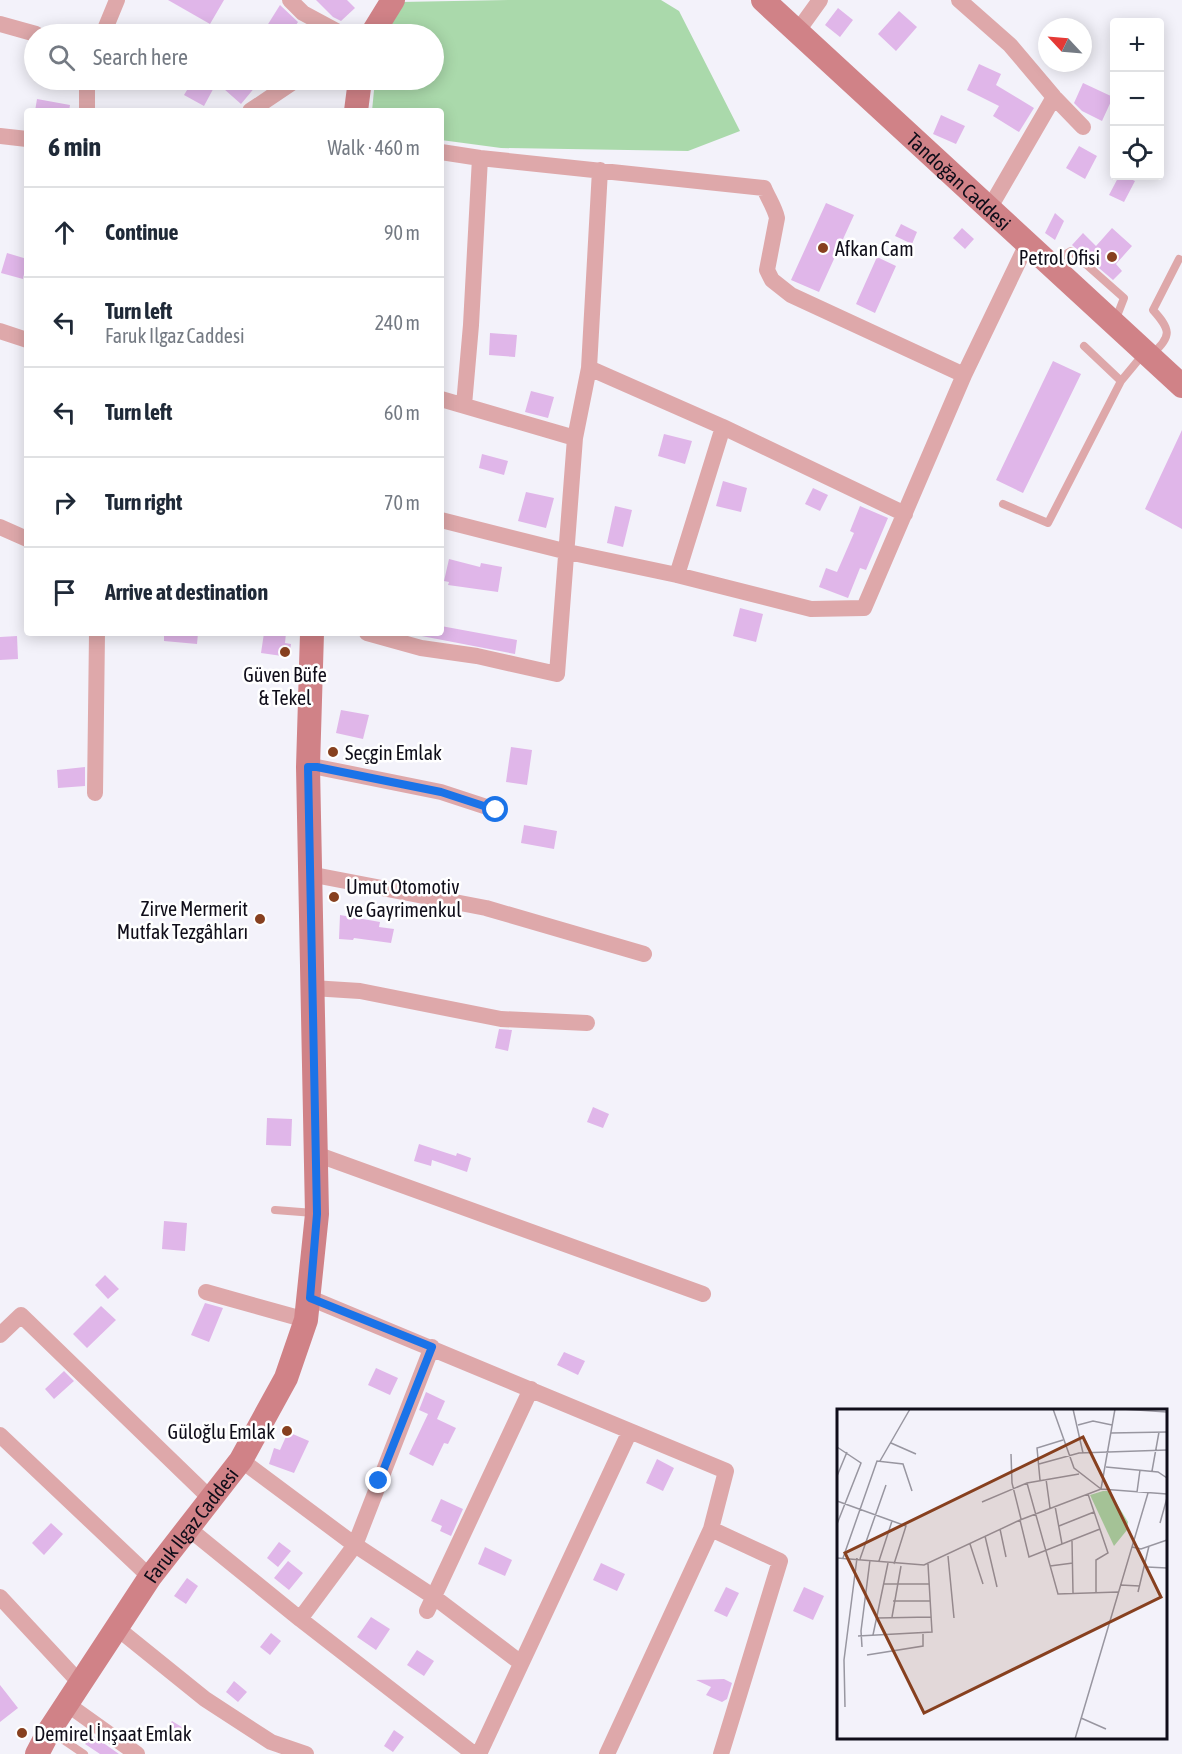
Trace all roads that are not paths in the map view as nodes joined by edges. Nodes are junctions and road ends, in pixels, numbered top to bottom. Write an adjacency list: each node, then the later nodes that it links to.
1 (117, 0): 8 (street)
2 (290, 0): 9 (street)
3 (393, 0): 10 (street)
4 (763, 0): 12 (street, Tandoğan Caddesi)
5 (820, 0): 12 (street)
6 (962, 1): 16 (street)
7 (0, 24): 11 (street)
8 (107, 24)
9 (323, 24)
10 (378, 24)
11 (24, 31)
12 (797, 32): 26 (street, Tandoğan Caddesi)
13 (87, 90): 17 (street)
14 (281, 90): 18 (street)
15 (359, 90): 19 (street)
16 (1054, 97): 20 (street); 26 (street)
17 (87, 108)
18 (254, 108)
19 (356, 108)
20 (1083, 127)
21 (0, 136): 22 (street)
22 (24, 139)
23 (444, 152): 24 (street)
24 (480, 158): 25 (street); 38 (street)
25 (600, 170): 33 (street); 34 (street)
26 (990, 209): 27 (street, Tandoğan Caddesi)
27 (1027, 244): 32 (street, Tandoğan Caddesi); 34 (street)
28 (1179, 259): 32 (lane)
29 (0, 331): 30 (street)
30 (24, 338)
31 (1084, 346): 35 (lane)
32 (1147, 354): 35 (lane); 36 (street, Tandoğan Caddesi)
33 (589, 368): 39 (street); 40 (street)
34 (964, 375): 42 (street)
35 (1121, 381): 41 (lane)
36 (1182, 386)
37 (444, 400): 38 (street)
38 (464, 405): 40 (street)
39 (723, 428): 42 (street); 47 (street)
40 (575, 438): 46 (street)
41 (1003, 504)
42 (905, 514): 47 (street)
43 (444, 521): 46 (street)
44 (0, 527): 45 (street)
45 (24, 538)
46 (568, 552): 47 (street); 50 (street)
47 (677, 575)
48 (97, 636): 52 (street)
49 (312, 636): 51 (street, Faruk Ilgaz Caddesi)
50 (378, 636)
51 (308, 767): 53 (street); 54 (street, Faruk Ilgaz Caddesi)
52 (94, 793)
53 (496, 810)
54 (309, 874): 55 (street); 56 (street, Faruk Ilgaz Caddesi)
55 (644, 954)
56 (312, 988): 57 (street); 58 (street, Faruk Ilgaz Caddesi)
57 (587, 1023)
58 (316, 1154): 60 (street, Faruk Ilgaz Caddesi); 62 (street)
59 (275, 1210): 60 (lane)
60 (317, 1214): 63 (street, Faruk Ilgaz Caddesi)
61 (206, 1292): 63 (street)
62 (703, 1294)
63 (308, 1309): 65 (street); 69 (street, Faruk Ilgaz Caddesi)
64 (0, 1335): 70 (street)
65 (432, 1347): 66 (street); 73 (street)
66 (531, 1389): 67 (street); 76 (street)
67 (630, 1431): 72 (street); 79 (street)
68 (0, 1434): 74 (street)
69 (242, 1460): 70 (street, Faruk Ilgaz Caddesi); 73 (street)
70 (211, 1499): 71 (street, Faruk Ilgaz Caddesi)
71 (188, 1528): 74 (street, Faruk Ilgaz Caddesi); 77 (street)
72 (711, 1529): 88 (street); 89 (street)
73 (355, 1545): 76 (street); 77 (street)
74 (150, 1577): 78 (street, Faruk Ilgaz Caddesi)
75 (0, 1597): 80 (street)
76 (430, 1604): 79 (street)
77 (300, 1618): 87 (street)
78 (117, 1628): 80 (street, Faruk Ilgaz Caddesi); 86 (street)
79 (521, 1663): 87 (street)
80 (80, 1683): 81 (street, Faruk Ilgaz Caddesi)
81 (67, 1704): 82 (street, Faruk Ilgaz Caddesi); 85 (street)
82 (49, 1731): 83 (street, Faruk Ilgaz Caddesi); 84 (lane)
83 (37, 1754)
84 (84, 1754)
85 (137, 1754)
86 (306, 1754)
87 (477, 1754)
88 (607, 1754)
89 (721, 1754)

